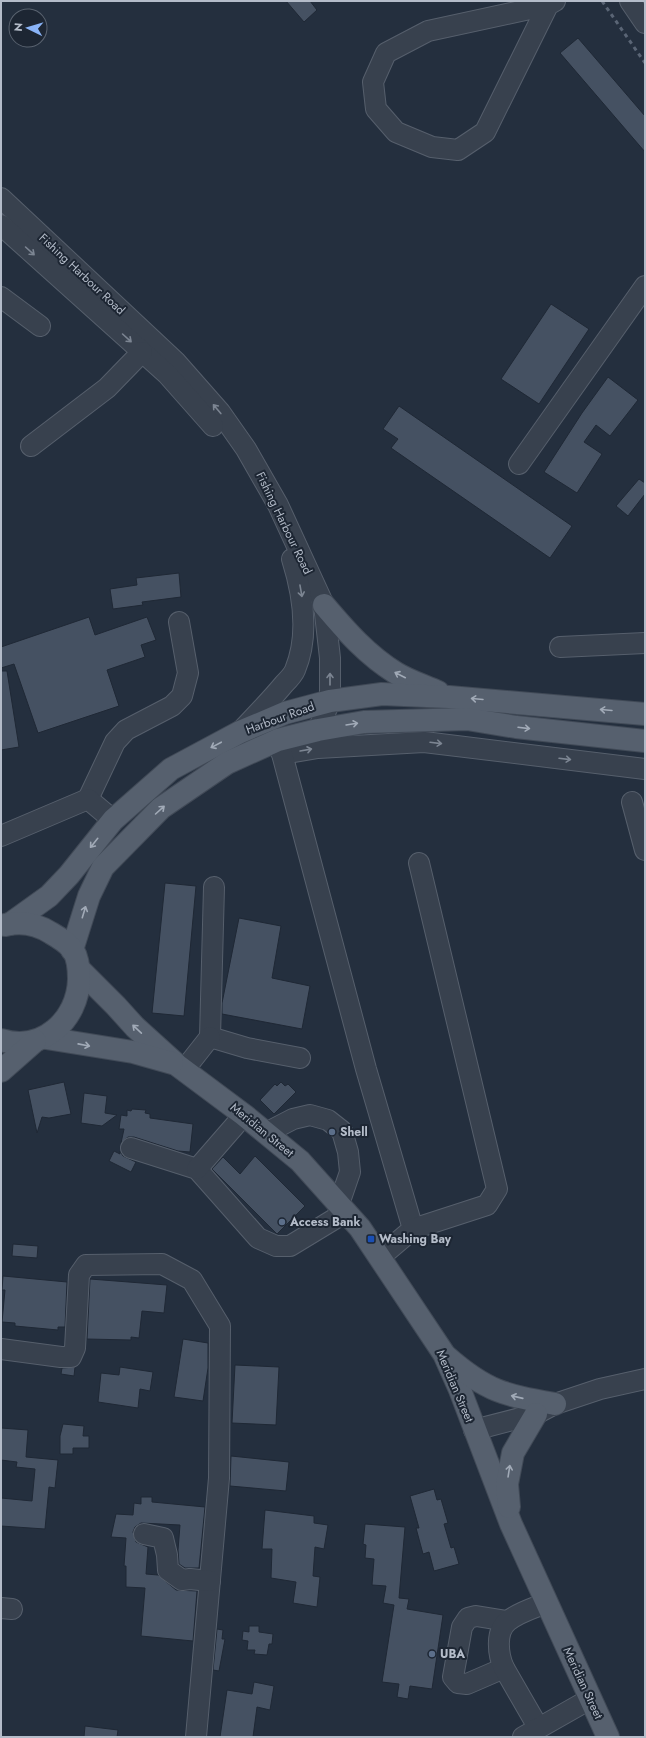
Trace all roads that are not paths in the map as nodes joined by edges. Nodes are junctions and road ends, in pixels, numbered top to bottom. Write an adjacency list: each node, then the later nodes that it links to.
1 (630, 1): 3 (street)
2 (551, 3): 2 (street)
3 (645, 23)
4 (1, 198): 5 (street, Fishing Harbour Road)
5 (24, 220): 6 (street); 13 (street, Fishing Harbour Road, one-way to 5)
6 (2, 228): 10 (street, Fishing Harbour Road, one-way to 10)
7 (645, 286): 12 (street)
8 (1, 297): 9 (street)
9 (40, 326)
10 (142, 352): 11 (street); 21 (street, Fishing Harbour Road, one-way to 21)
11 (31, 446)
12 (519, 464)
13 (324, 605): 17 (main road, one-way to 13); 18 (street, Fishing Harbour Road, one-way to 13)
14 (179, 622): 25 (street)
15 (645, 643): 16 (street)
16 (560, 647)
17 (449, 697): 18 (main road, Harbour Road); 19 (main road, Harbour Road, one-way to 17)
18 (330, 701): 20 (street, Fishing Harbour Road); 21 (main road, Harbour Road)
19 (645, 714)
20 (318, 730): 22 (main road, Harbour Road, one-way to 22); 23 (main road, Harbour Road)
21 (240, 732): 27 (main road, Harbour Road, one-way to 27)
22 (645, 741)
23 (280, 747): 24 (street, one-way to 24); 33 (main road, Harbour Road, one-way to 23); 45 (street)
24 (645, 770)
25 (88, 799): 27 (street); 28 (street)
26 (632, 802): 29 (street)
27 (113, 820): 32 (main road, Harbour Road, one-way to 32)
28 (1, 836)
29 (645, 850)
30 (419, 863): 45 (street)
31 (214, 887): 34 (street)
32 (5, 925): 33 (main road, Meridian Street)
33 (76, 959): 35 (main road, Harbour Road); 38 (main road, Meridian Street, one-way to 33)
34 (210, 1037): 37 (street); 38 (street)
35 (40, 1039): 36 (main road, Meridian Street); 38 (main road, Meridian Street, one-way to 38); 39 (main road, Harbour Road)
36 (1, 1040)
37 (300, 1058)
38 (181, 1068): 40 (main road, Meridian Street)
39 (1, 1071)
40 (244, 1115): 41 (main road, Meridian Street); 43 (street)
41 (266, 1133): 44 (main road, Meridian Street); 44 (street)
42 (131, 1148): 43 (street)
43 (197, 1169): 44 (street)
44 (342, 1208): 46 (main road, Meridian Street)
45 (413, 1229): 46 (street)
46 (380, 1257): 48 (main road, Meridian Street)
47 (1, 1349): 54 (street)
48 (444, 1354): 50 (main road, one-way to 48); 51 (main road, Meridian Street)
49 (645, 1379): 50 (street)
50 (546, 1409): 51 (street); 52 (main road, one-way to 50)
51 (474, 1430): 52 (main road, Meridian Street)
52 (511, 1524): 55 (main road, Meridian Street)
53 (144, 1534): 54 (street)
54 (210, 1580): 60 (street)
55 (546, 1603): 56 (street); 58 (main road, Meridian Street)
56 (507, 1621): 57 (street); 57 (street)
57 (504, 1668): 59 (street)
58 (590, 1699): 59 (street); 61 (main road, Meridian Street)
59 (530, 1732)
60 (196, 1737)
61 (608, 1737)

